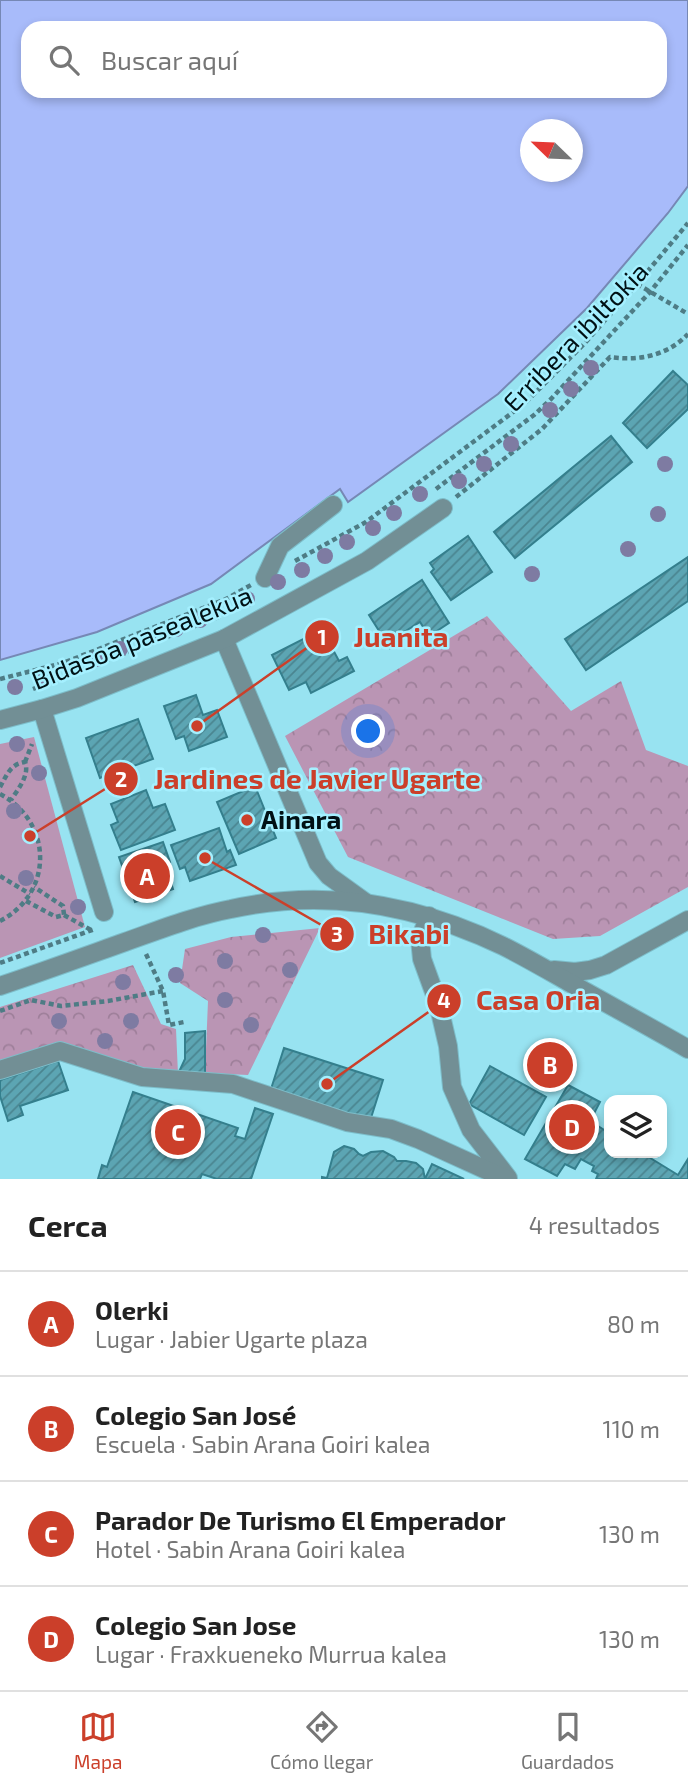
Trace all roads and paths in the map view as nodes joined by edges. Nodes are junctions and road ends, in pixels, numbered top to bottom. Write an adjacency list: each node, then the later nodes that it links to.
1 (688, 223): 3 (path)
2 (688, 245): 4 (path, Erribera ibiltokia)
3 (637, 284): 4 (path); 10 (path)
4 (650, 292): 5 (path); 7 (path, Erribera ibiltokia)
5 (688, 314)
6 (688, 334): 9 (path)
7 (430, 493)
8 (332, 505): 10 (street)
9 (443, 508): 12 (street, Bidasoa pasealekua)
10 (265, 578): 13 (path)
11 (231, 612): 14 (path)
12 (224, 639): 15 (street, Bidasoa pasealekua); 24 (street)
13 (0, 679)
14 (31, 690)
15 (42, 709): 16 (street, Bidasoa pasealekua); 25 (street)
16 (0, 720)
17 (0, 787): 19 (path)
18 (1, 796): 19 (path)
19 (11, 800): 21 (path)
20 (0, 876): 22 (path)
21 (34, 887): 22 (path); 26 (path)
22 (30, 894): 23 (path)
23 (26, 901): 26 (path); 29 (path)
24 (365, 902): 27 (street); 34 (street)
25 (104, 912): 30 (path)
26 (64, 915): 30 (path)
27 (429, 916): 33 (street); 40 (street)
28 (688, 920): 33 (street)
29 (0, 921)
30 (92, 930): 32 (path)
31 (137, 957): 35 (path)
32 (0, 963)
33 (546, 970): 38 (street)
34 (0, 986)
35 (163, 991): 36 (path); 37 (path)
36 (0, 1012)
37 (184, 1022)
38 (688, 1049)
39 (0, 1070): 40 (street)
40 (508, 1179)

